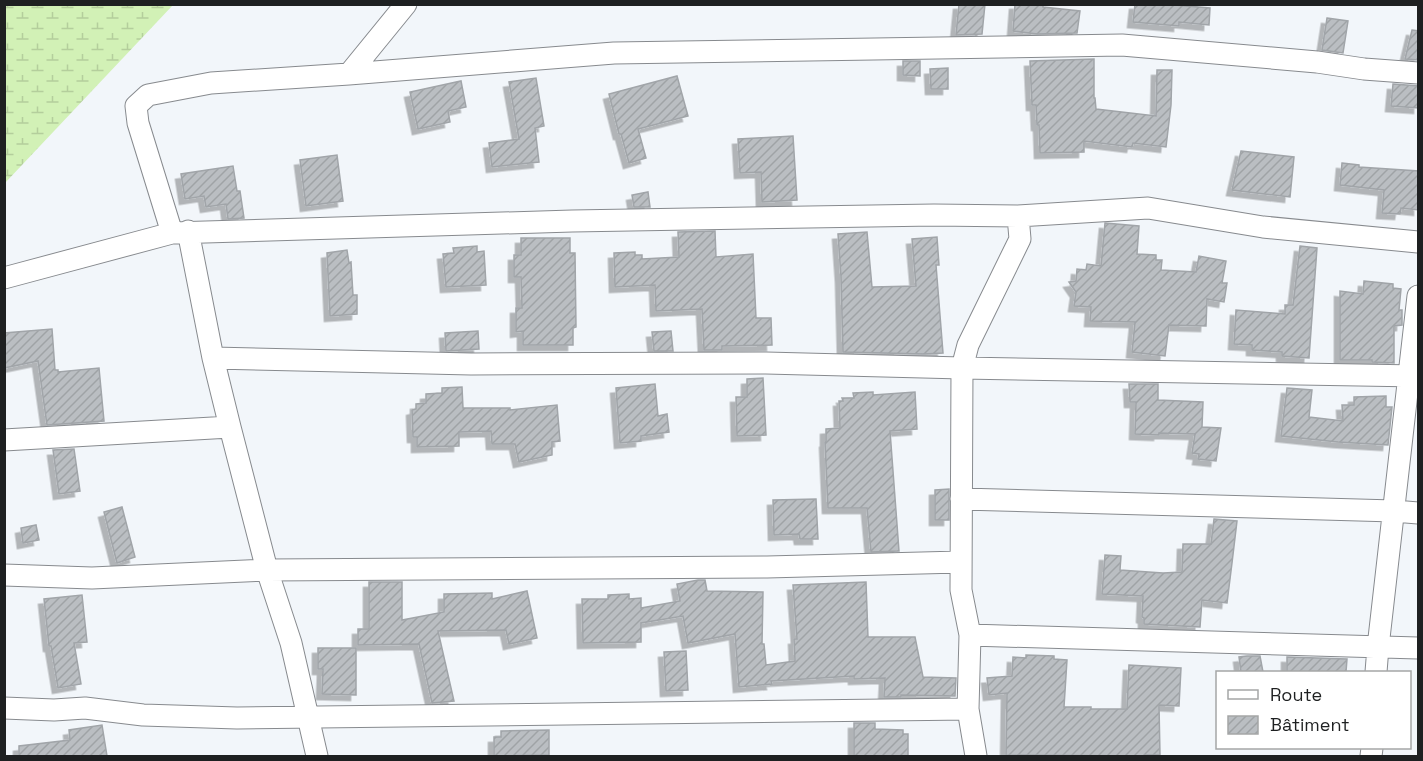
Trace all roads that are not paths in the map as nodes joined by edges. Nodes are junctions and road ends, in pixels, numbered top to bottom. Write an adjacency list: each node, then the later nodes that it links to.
1 (406, 4): 3 (street)
2 (1419, 73): 3 (street)
3 (350, 74): 5 (street)
4 (1018, 216): 5 (street); 6 (street); 10 (street)
5 (180, 232): 7 (street); 9 (street)
6 (1419, 242)
7 (4, 279)
8 (1419, 296): 11 (street)
9 (213, 358): 10 (street); 12 (street)
10 (962, 368): 11 (street); 14 (street)
11 (1414, 376): 15 (street)
12 (230, 427): 13 (street); 18 (street)
13 (4, 440)
14 (961, 499): 15 (street); 17 (street)
15 (1394, 511): 16 (street); 21 (street)
16 (1419, 513)
17 (960, 562): 18 (street); 20 (street)
18 (267, 570): 19 (street); 26 (street)
19 (4, 575)
20 (970, 635): 21 (street); 25 (street)
21 (1378, 647): 22 (street); 23 (street)
22 (1419, 648)
23 (1376, 671)
24 (4, 708): 26 (street)
25 (968, 709): 26 (street); 28 (street)
26 (309, 717): 27 (street)
27 (317, 756)
28 (976, 756)

